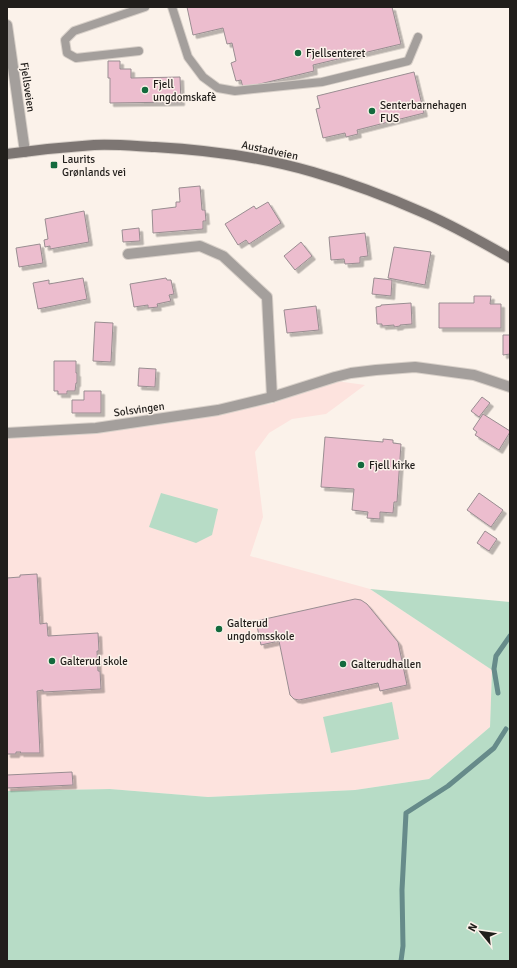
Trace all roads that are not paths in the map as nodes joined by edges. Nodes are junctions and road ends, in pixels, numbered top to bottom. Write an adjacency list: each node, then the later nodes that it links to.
1 (144, 7): 5 (lane)
2 (172, 7): 4 (lane)
3 (7, 25): 6 (street, Fjellsveien)
4 (418, 36)
5 (139, 51)
6 (25, 152): 7 (main road, Austadveien); 9 (main road, Austadveien)
7 (7, 154)
8 (128, 254): 11 (street)
9 (510, 258)
10 (510, 387): 11 (street, Solsvingen)
11 (272, 397): 12 (street, Solsvingen)
12 (7, 433)

